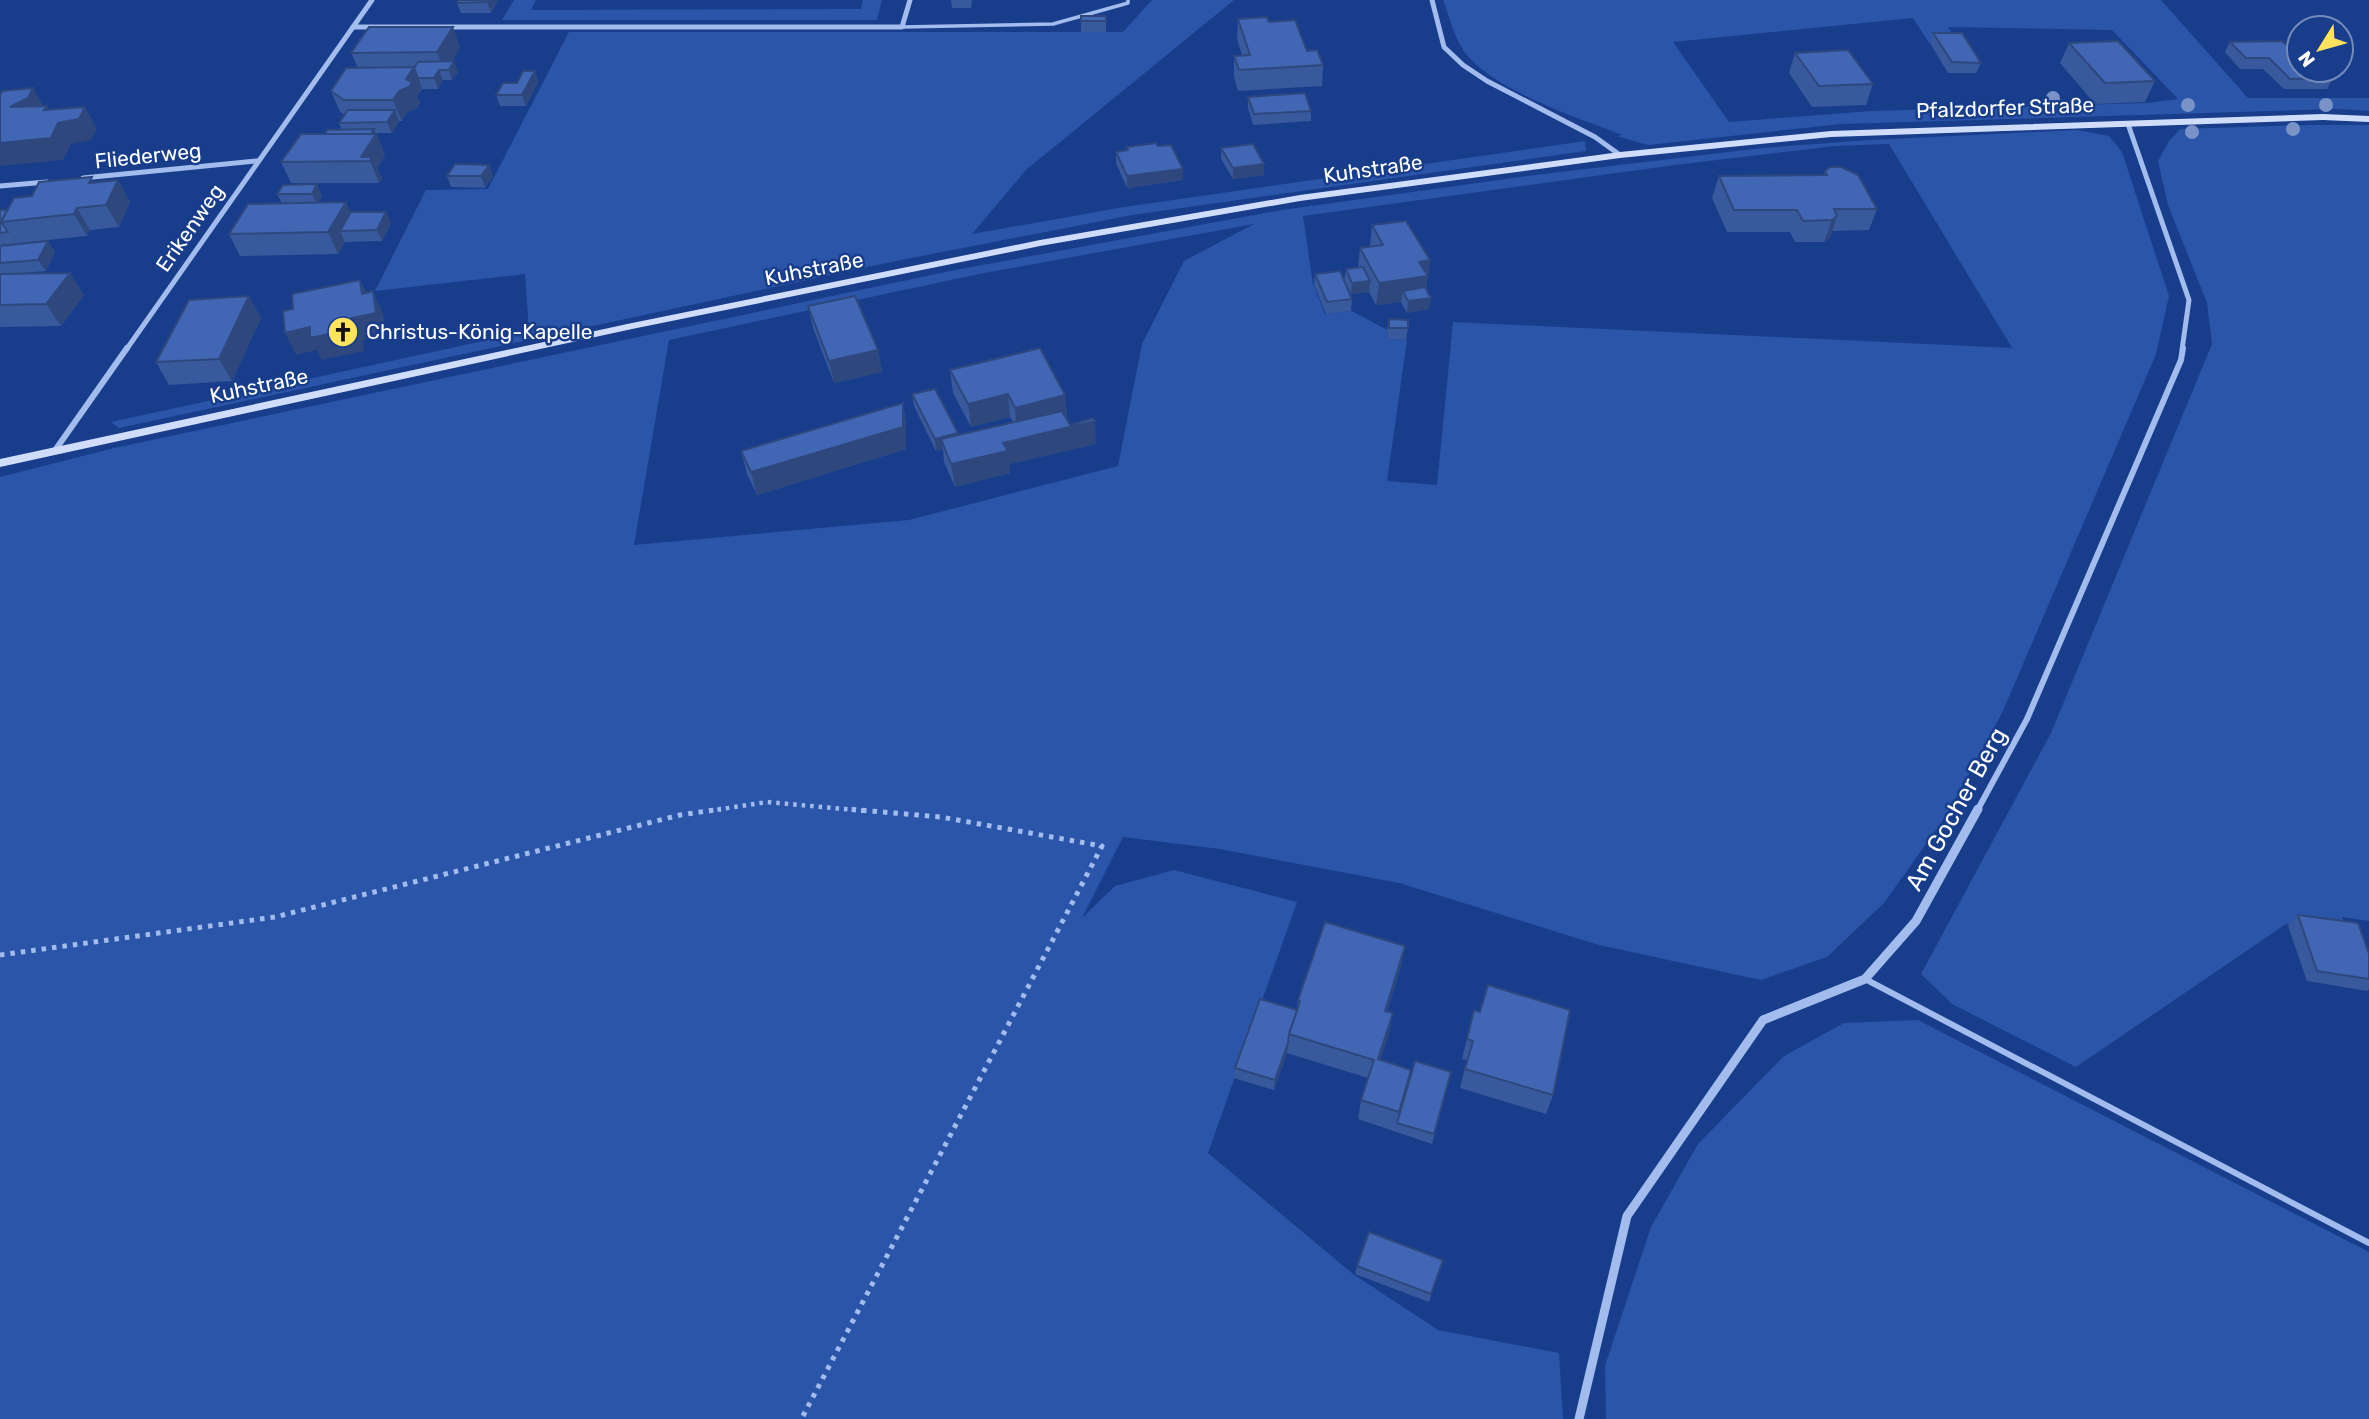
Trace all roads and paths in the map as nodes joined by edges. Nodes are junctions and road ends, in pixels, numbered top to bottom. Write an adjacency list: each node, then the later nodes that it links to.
1 (372, 0): 5 (street, Erikenweg)
2 (910, 0): 6 (street)
3 (1128, 0): 6 (lane)
4 (1432, 0): 10 (street)
5 (353, 27): 6 (street); 11 (street, Erikenweg)
6 (902, 27)
7 (2369, 119): 8 (street, Pfalzdorfer Straße)
8 (2128, 124): 9 (street, Pfalzdorfer Straße); 18 (street, Am Gocher Berg)
9 (1642, 153): 10 (street, Kuhstraße)
10 (1620, 155): 15 (street, Kuhstraße)
11 (257, 161): 12 (street, Fliederweg); 15 (street, Erikenweg)
12 (81, 178)
13 (54, 181): 14 (street)
14 (0, 186)
15 (55, 449): 16 (street, Kuhstraße)
16 (0, 463)
17 (0, 955): 20 (path)
18 (1865, 979): 19 (lane); 21 (street, Am Gocher Berg)
19 (2369, 1243)
20 (803, 1416)
21 (1579, 1419)

